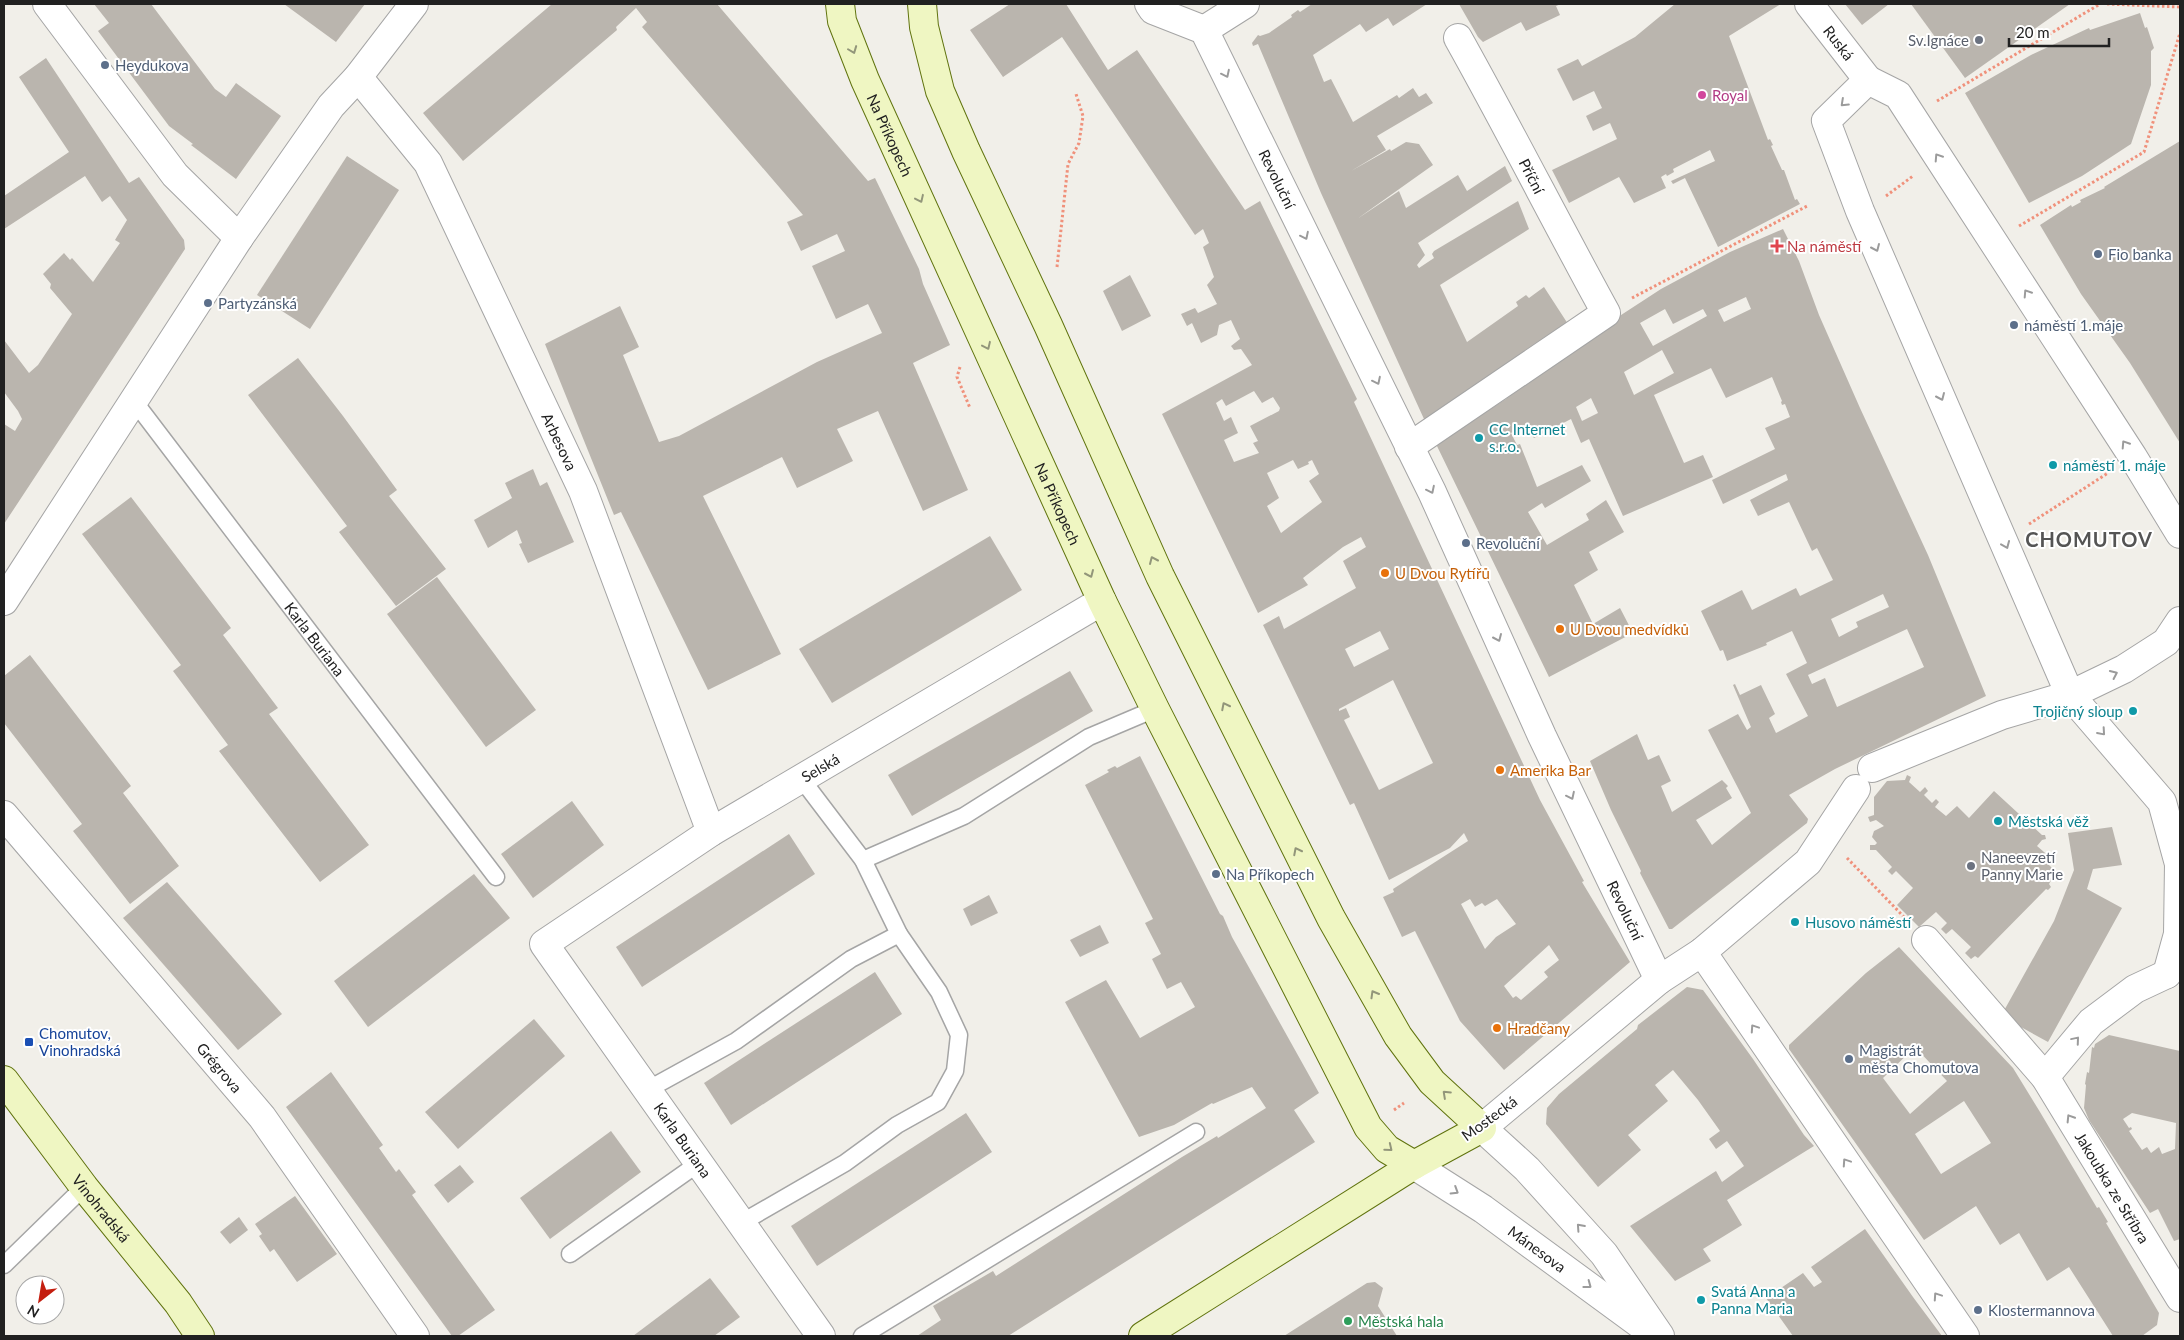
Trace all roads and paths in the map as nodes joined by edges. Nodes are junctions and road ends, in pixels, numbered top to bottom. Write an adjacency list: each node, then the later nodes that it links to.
1 (47, 4): 22 (street)
2 (414, 4): 14 (street)
3 (840, 4): 31 (street, Na Příkopech, one-way to 31)
4 (922, 4): 51 (street, one-way to 4)
5 (1149, 4): 11 (street)
6 (1245, 4): 11 (street)
7 (1809, 4): 15 (street, Ruská)
8 (2100, 4): 17 (path)
9 (2107, 4): 10 (path)
10 (2180, 7)
11 (1204, 30): 26 (street, Revoluční, one-way to 26)
12 (2180, 33): 21 (path)
13 (1458, 38): 24 (street, Příční)
14 (358, 78): 22 (street); 37 (street, Arbesova)
15 (1868, 80): 28 (street, one-way to 15); 33 (street, one-way to 33)
16 (1076, 94): 23 (path)
17 (1930, 105)
18 (1919, 172): 19 (path)
19 (1883, 198)
20 (1809, 205): 24 (path)
21 (2011, 231)
22 (238, 238): 25 (street)
23 (1056, 270)
24 (1606, 313): 26 (street)
25 (134, 401): 30 (street); 41 (lane, Karla Buriana)
26 (1409, 447): 47 (street, Revoluční, one-way to 47)
27 (2109, 473): 29 (path)
28 (2176, 520)
29 (2022, 529)
30 (4, 601)
31 (1102, 601): 34 (street, Na Příkopech); 35 (street, Selská)
32 (2180, 621): 33 (street, one-way to 32)
33 (2070, 695): 38 (street); 40 (street, one-way to 40)
34 (1155, 709): 39 (lane); 54 (street, Na Příkopech, one-way to 54)
35 (800, 777): 37 (street, Selská); 39 (lane)
36 (4, 815): 61 (street, Grégrova)
37 (711, 832): 44 (street, Selská)
38 (1825, 835): 43 (path); 45 (street, Mostecká)
39 (863, 860): 42 (lane)
40 (2180, 864): 46 (street)
41 (496, 877)
42 (899, 934): 50 (lane); 56 (lane)
43 (1926, 940): 48 (street)
44 (544, 944): 50 (street, Karla Buriana)
45 (1702, 952): 47 (street, Mostecká); 66 (street, one-way to 45)
46 (2174, 976): 48 (street, one-way to 46)
47 (1659, 980): 51 (street, Mostecká)
48 (2045, 1077): 59 (street, Jakoubka ze Stříbra, one-way to 48)
49 (4, 1080): 55 (street, Vinohradská)
50 (647, 1090): 53 (street, Karla Buriana)
51 (1482, 1128): 54 (street, Mostecká); 65 (street, Mánesova, one-way to 51)
52 (1196, 1132): 63 (lane)
53 (699, 1163): 56 (street, Karla Buriana); 57 (lane)
54 (1414, 1165): 64 (street, Mostecká); 65 (street, Mánesova, one-way to 65)
55 (84, 1187): 58 (lane); 60 (street, Vinohradská)
56 (741, 1223): 62 (street, Karla Buriana)
57 (570, 1254)
58 (4, 1265)
59 (2180, 1295)
60 (200, 1336)
61 (415, 1336)
62 (821, 1336)
63 (862, 1336)
64 (1143, 1336)
65 (1659, 1336)
66 (1965, 1336)

